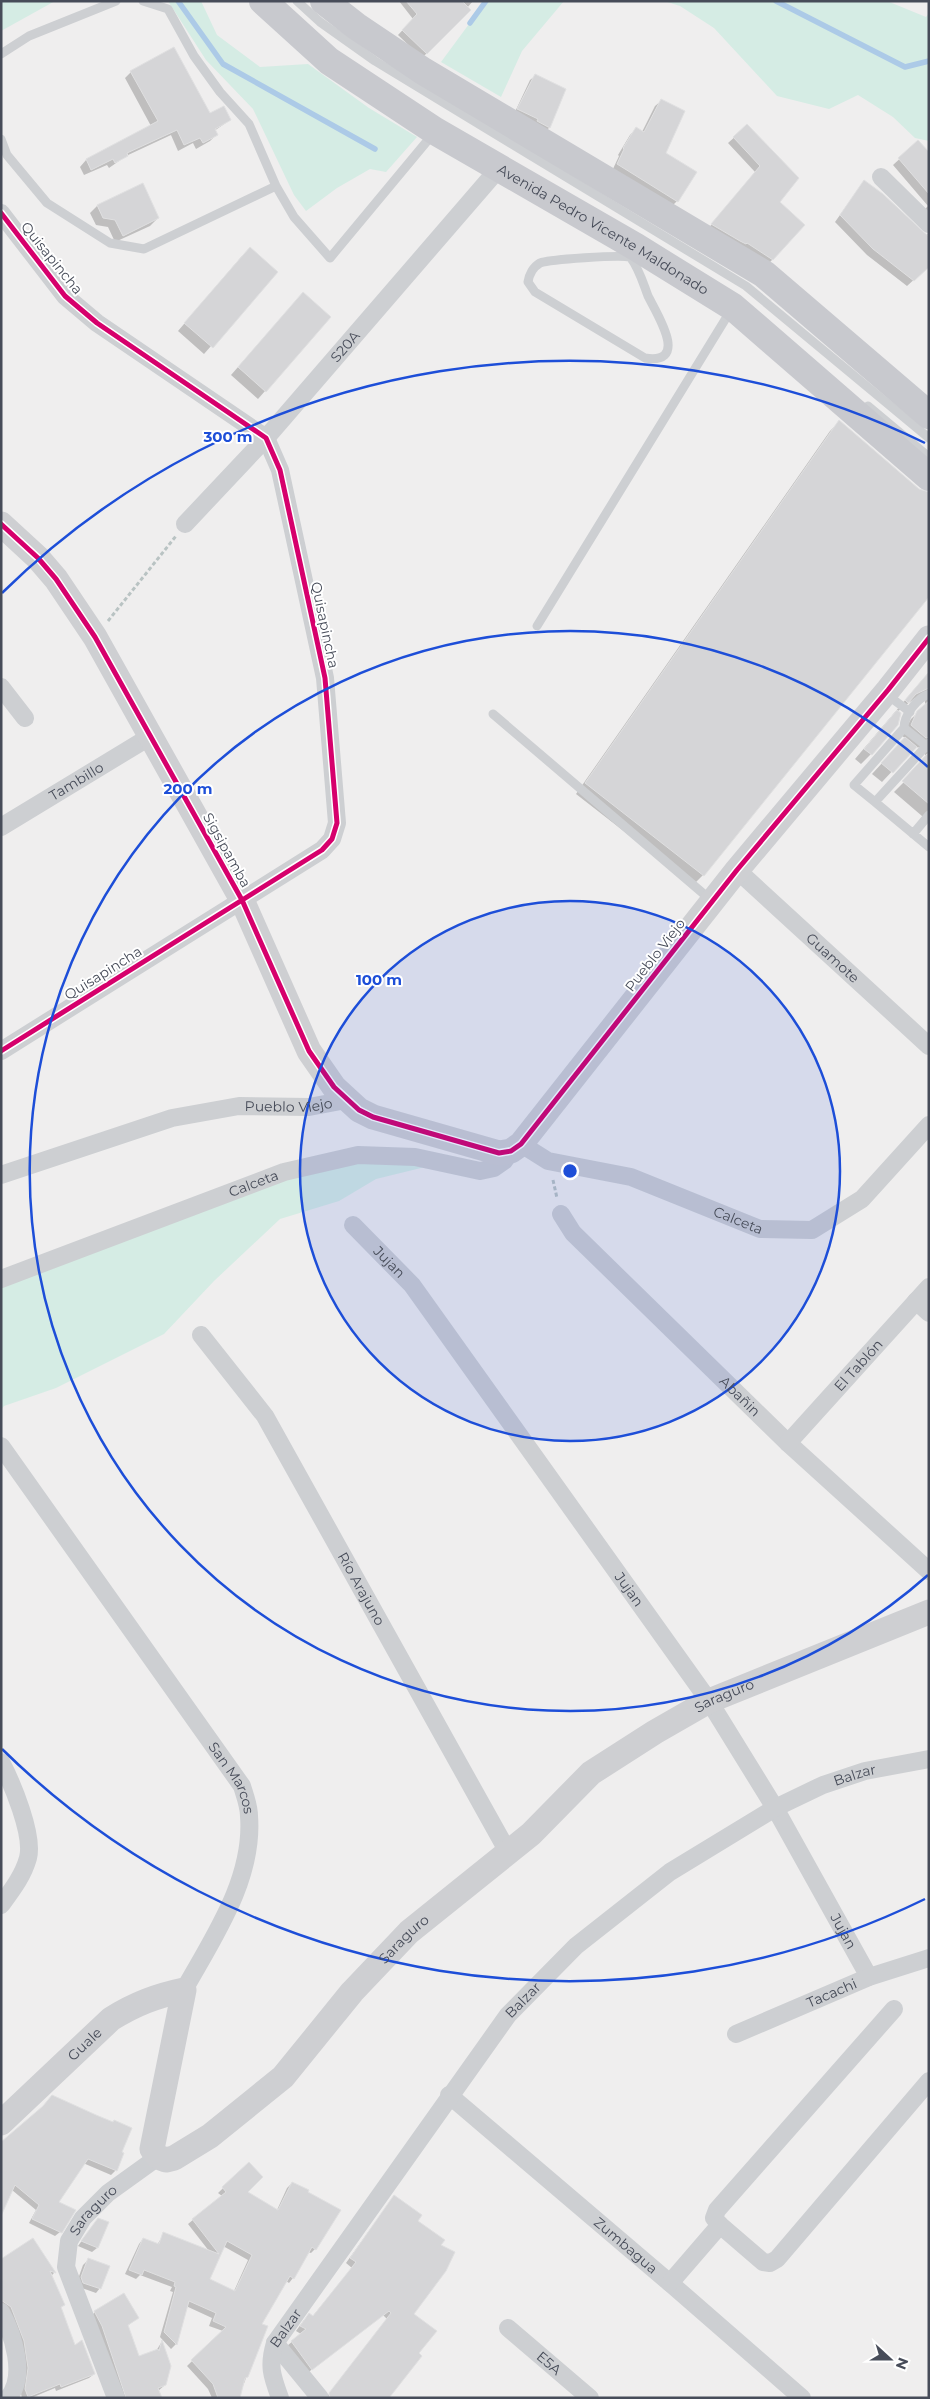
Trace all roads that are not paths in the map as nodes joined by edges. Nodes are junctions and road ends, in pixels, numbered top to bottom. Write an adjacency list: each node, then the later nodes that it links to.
1 (116, 1): 8 (lane)
2 (143, 1): 14 (lane)
3 (263, 1): 10 (main road, Avenida Pedro Vicente Maldonado)
4 (276, 1): 7 (lane)
5 (297, 1): 25 (lane)
6 (324, 1): 23 (main road)
7 (326, 46)
8 (1, 54)
9 (341, 57): 12 (lane)
10 (435, 131): 12 (main road, Avenida Pedro Vicente Maldonado); 14 (lane)
11 (1, 139): 14 (lane)
12 (508, 167): 18 (main road, Avenida Pedro Vicente Maldonado); 24 (street, S20A)
13 (882, 177): 17 (street)
14 (276, 186)
15 (1, 213): 24 (street, Quisapincha)
16 (601, 215): 19 (lane)
17 (929, 224)
18 (633, 252): 18 (lane); 20 (main road, Avenida Pedro Vicente Maldonado)
19 (678, 261)
20 (731, 300): 21 (lane); 27 (main road, Avenida Pedro Vicente Maldonado); 30 (lane)
21 (767, 323)
22 (862, 402): 26 (lane)
23 (929, 415)
24 (266, 438): 29 (street, S20A); 47 (street, Quisapincha)
25 (929, 438)
26 (929, 456)
27 (929, 477)
28 (1, 524): 39 (street, Sigsipamba)
29 (185, 524)
30 (536, 626)
31 (929, 638): 33 (street, Pueblo Viejo)
32 (3, 691): 37 (street)
33 (887, 692): 35 (lane); 46 (street, Pueblo Viejo)
34 (929, 694): 35 (lane)
35 (912, 710): 38 (lane)
36 (493, 714): 48 (lane)
37 (25, 718)
38 (904, 728): 40 (lane); 41 (lane)
39 (151, 736): 43 (street, Tambillo); 47 (street, Sigsipamba)
40 (928, 746): 41 (lane)
41 (874, 802): 44 (lane)
42 (929, 815): 44 (lane)
43 (1, 827)
44 (913, 834): 45 (lane)
45 (929, 847)
46 (736, 870): 48 (street, Pueblo Viejo); 49 (street, Guamote)
47 (242, 900): 50 (street, Quisapincha); 51 (street, Sigsipamba)
48 (712, 901): 53 (street, Pueblo Viejo)
49 (929, 1046)
50 (1, 1051)
51 (346, 1100): 53 (street, Pueblo Viejo); 54 (street, Pueblo Viejo)
52 (929, 1125): 53 (street, Calceta)
53 (516, 1148): 57 (street, Calceta)
54 (1, 1175)
55 (561, 1214): 61 (street, Abañin)
56 (353, 1225): 65 (street, Jujan)
57 (1, 1279)
58 (929, 1287): 59 (street, El Tablón)
59 (922, 1307): 61 (street, El Tablón)
60 (201, 1335): 69 (street, Río Arajuno)
61 (788, 1443): 63 (street, Abañin)
62 (2, 1446): 73 (street, San Marcos)
63 (929, 1571)
64 (929, 1612): 65 (street, Saraguro)
65 (709, 1701): 68 (street, Jujan); 69 (street, Saraguro)
66 (929, 1759): 68 (street, Balzar)
67 (1, 1762): 70 (street)
68 (774, 1808): 72 (street, Jujan); 77 (street, Balzar)
69 (508, 1852): 79 (street, Saraguro)
70 (1, 1905)
71 (929, 1958): 72 (street, Tacachi)
72 (869, 1977): 75 (street, Tacachi)
73 (184, 1990): 78 (street, Guale); 79 (street, San Marcos)
74 (894, 2009): 80 (street)
75 (736, 2034)
76 (929, 2081): 80 (street)
77 (449, 2095): 81 (street, Zumbagua); 84 (street, Balzar)
78 (1, 2123)
79 (158, 2157): 86 (street, Saraguro)
80 (720, 2225): 81 (street)
81 (670, 2283): 90 (street, Zumbagua)
82 (1, 2312): 85 (street)
83 (508, 2328): 89 (street, E5A)
84 (275, 2343): 87 (street, Balzar); 88 (street)
85 (8, 2398)
86 (116, 2398)
87 (280, 2398)
88 (320, 2398)
89 (590, 2398)
90 (802, 2398)

